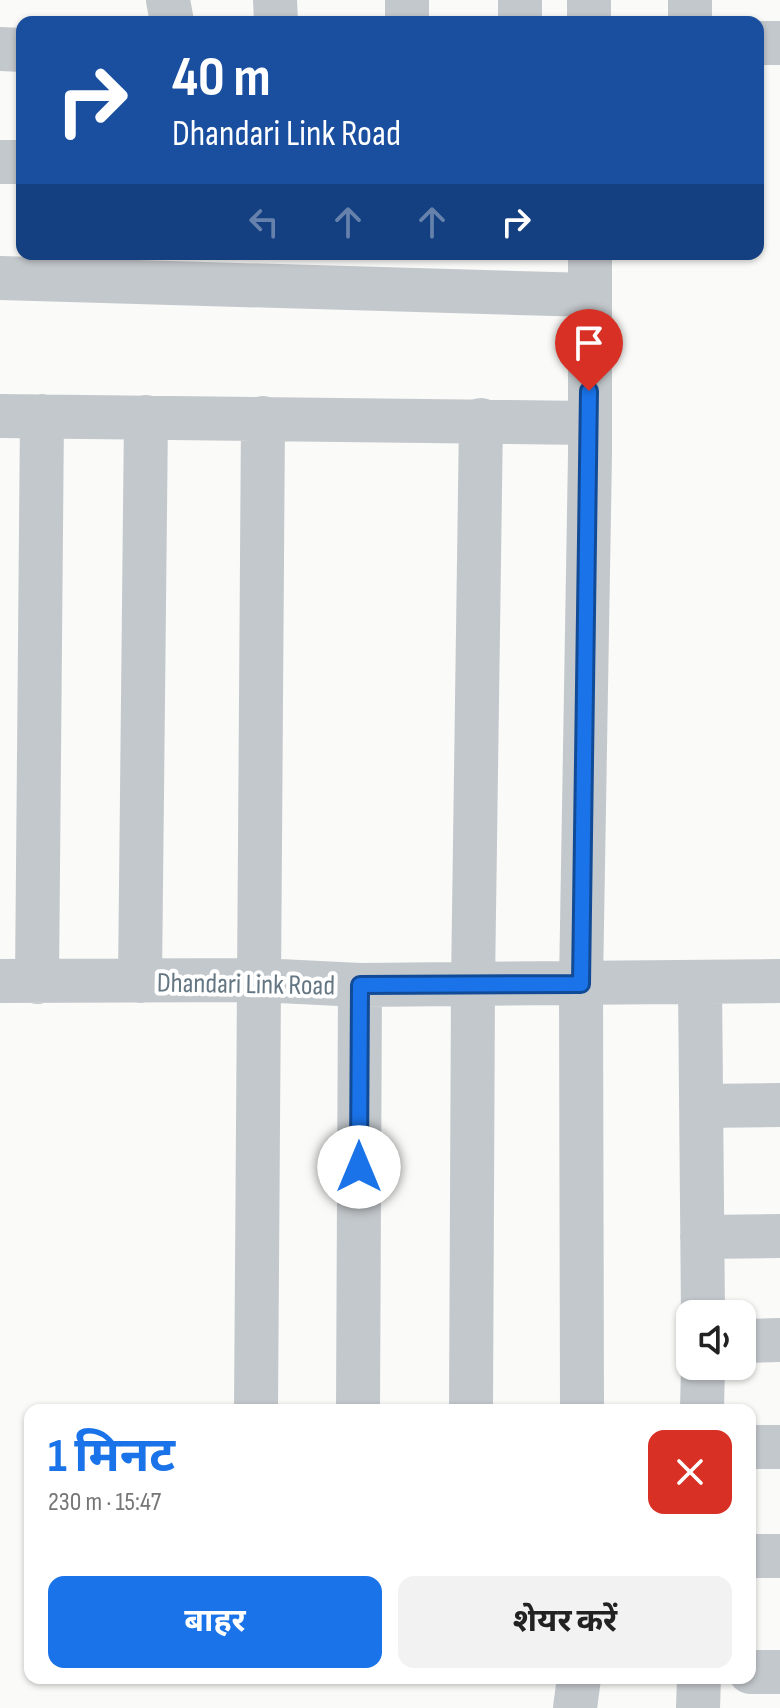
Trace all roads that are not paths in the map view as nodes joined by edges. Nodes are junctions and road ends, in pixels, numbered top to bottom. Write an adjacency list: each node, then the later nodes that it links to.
1 (589, 274): 2 (street); 7 (street)
2 (0, 278)
3 (21, 416): 4 (street); 11 (street)
4 (146, 417): 5 (street); 9 (street)
5 (263, 418): 6 (street); 8 (street)
6 (481, 420): 7 (street); 13 (street)
7 (589, 423): 14 (street)
8 (259, 980): 9 (street, Dhandari Link Road); 15 (street, Dhandari Link Road); 24 (street)
9 (140, 981): 11 (street, Dhandari Link Road)
10 (780, 981): 12 (street, Dhandari Link Road)
11 (18, 982)
12 (700, 982): 14 (street, Dhandari Link Road); 17 (street)
13 (473, 984): 14 (street, Dhandari Link Road); 15 (street, Dhandari Link Road); 26 (street)
14 (581, 984): 27 (street)
15 (360, 985): 25 (street)
16 (780, 1105): 17 (street)
17 (701, 1106): 19 (street)
18 (780, 1236): 19 (street)
19 (702, 1237): 20 (street)
20 (703, 1300)
21 (780, 1340): 22 (street)
22 (756, 1341)
23 (703, 1380): 28 (street)
24 (256, 1404)
25 (358, 1404)
26 (471, 1404)
27 (582, 1404)
28 (702, 1404)
29 (756, 1447): 30 (street)
30 (780, 1447)
31 (756, 1556): 32 (street)
32 (780, 1556)
33 (756, 1672): 34 (street)
34 (780, 1672)
35 (578, 1684): 37 (street)
36 (699, 1684): 38 (street)
37 (575, 1708)
38 (698, 1708)

